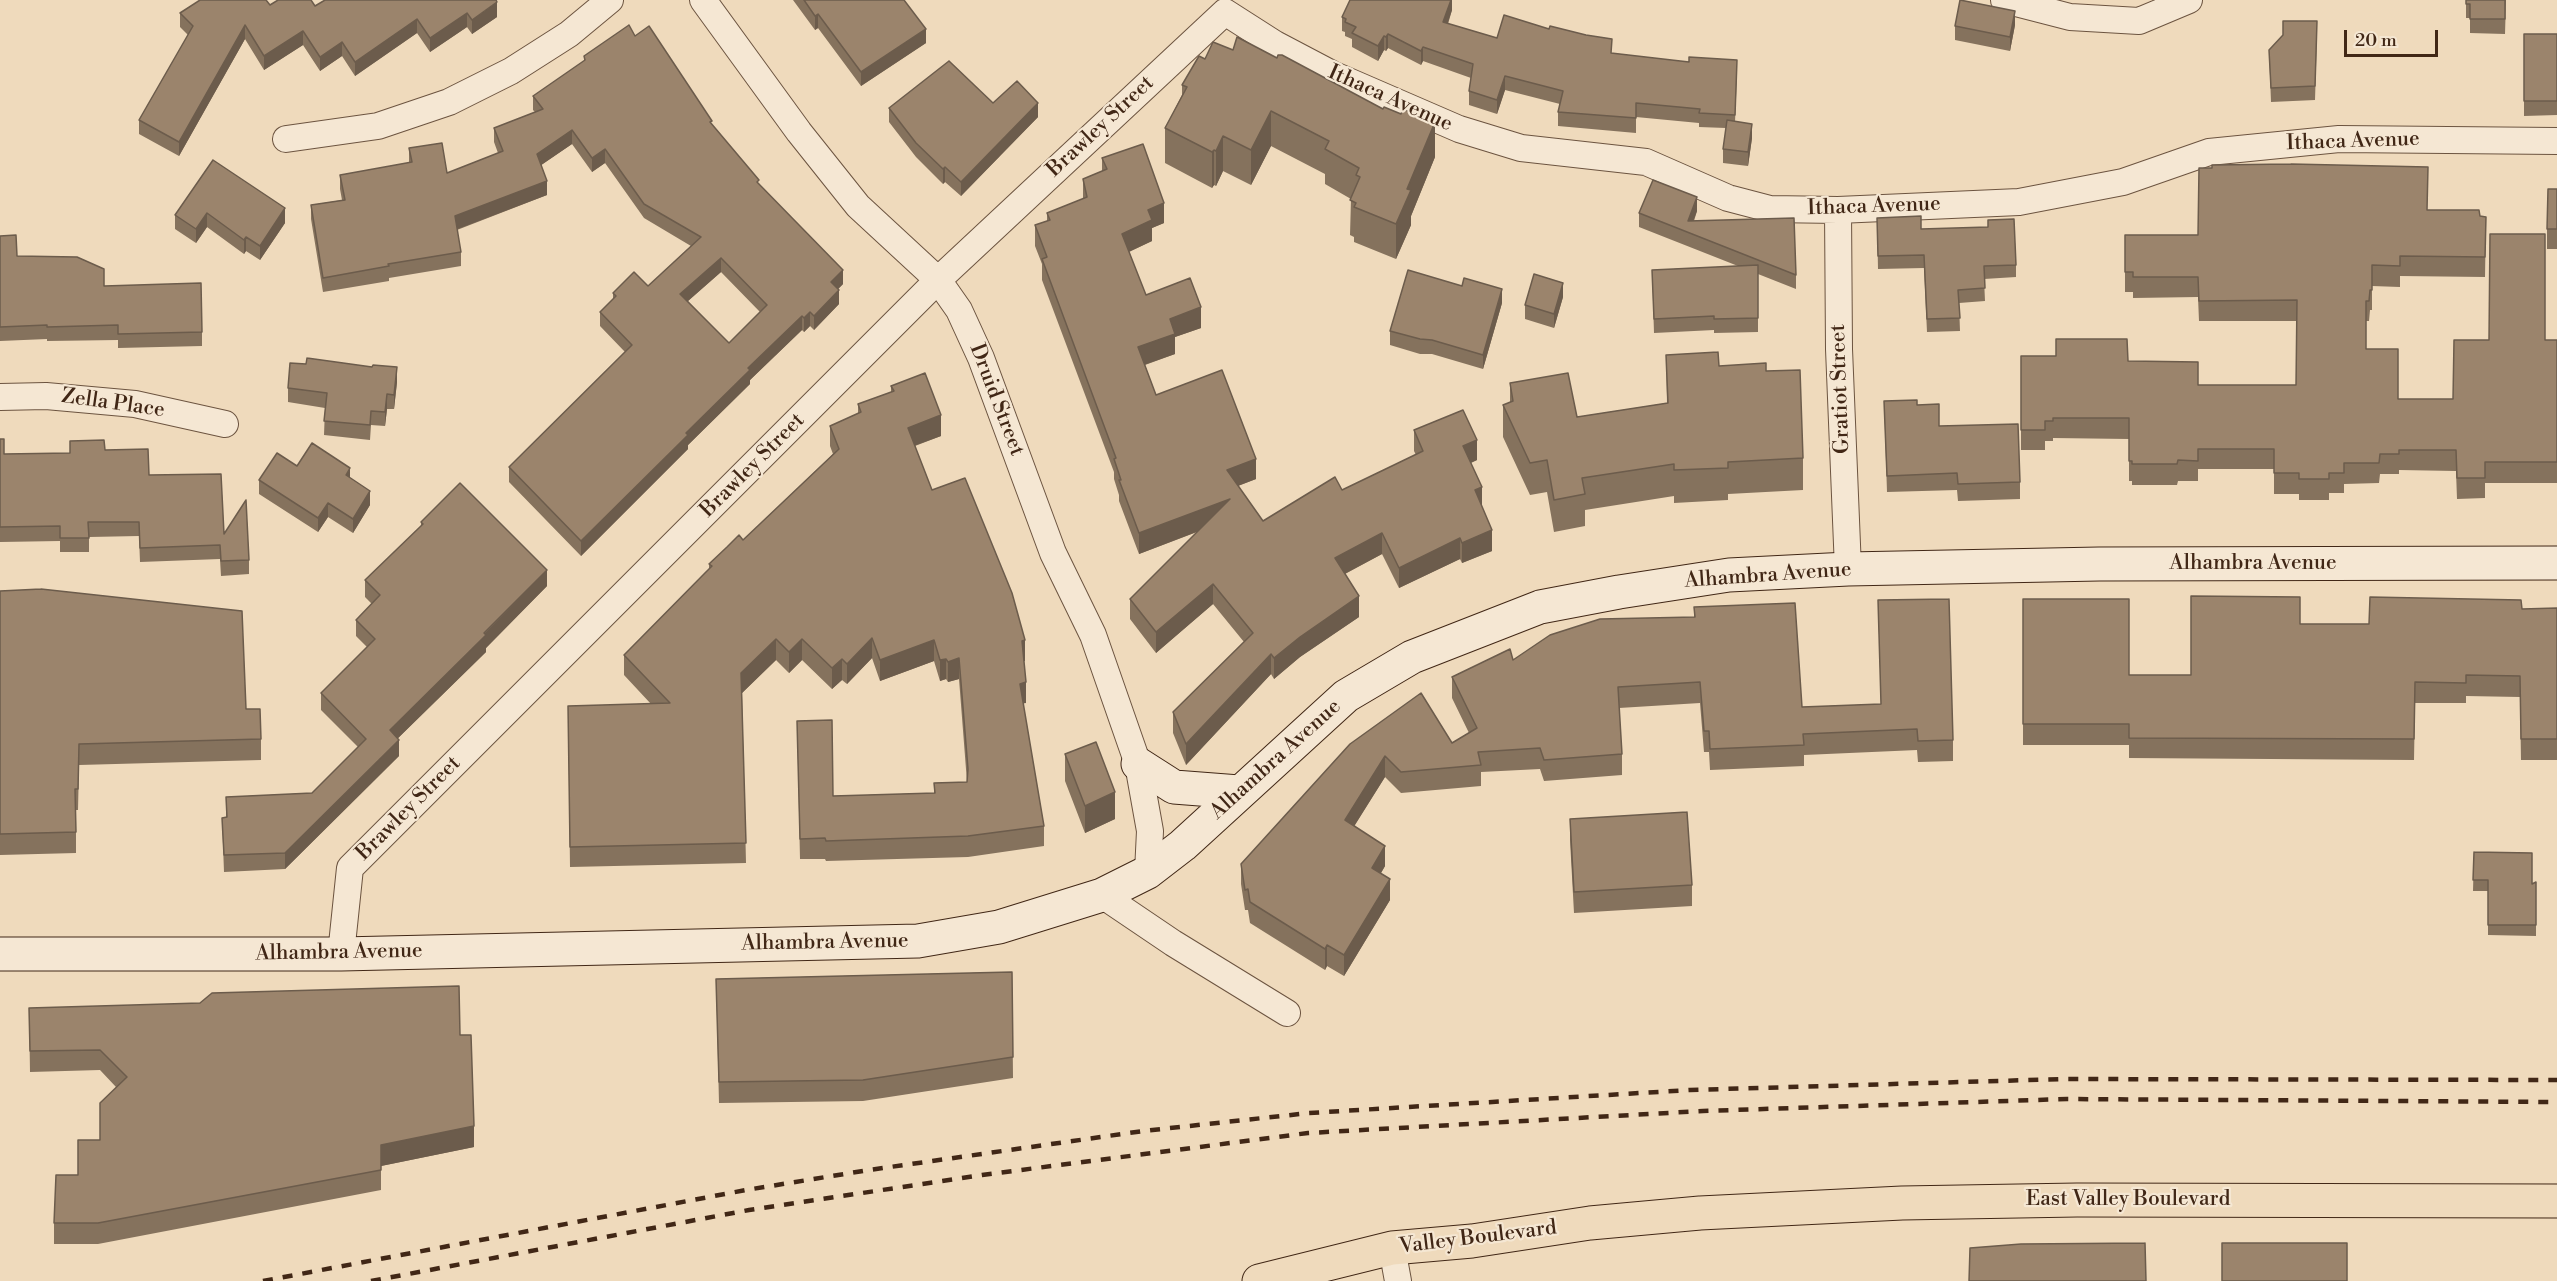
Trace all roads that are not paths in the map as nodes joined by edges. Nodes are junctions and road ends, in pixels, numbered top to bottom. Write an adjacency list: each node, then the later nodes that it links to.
1 (610, 0): 6 (street)
2 (703, 0): 9 (street, Druid Street)
3 (2004, 0): 4 (street)
4 (2189, 0)
5 (1225, 12): 8 (street, Ithaca Avenue); 9 (street, Brawley Street)
6 (286, 139)
7 (2557, 141): 8 (street, Ithaca Avenue)
8 (1838, 210): 13 (street, Gratiot Street)
9 (938, 280): 14 (street, Druid Street); 19 (street, Brawley Street)
10 (0, 397): 11 (street, Zella Place)
11 (225, 424)
12 (2557, 563): 13 (main road, Alhambra Avenue)
13 (1848, 569): 15 (main road, Alhambra Avenue)
14 (1138, 764): 15 (main road); 16 (street, Druid Street)
15 (1239, 792): 16 (main road, Alhambra Avenue)
16 (1148, 872): 17 (main road, Alhambra Avenue)
17 (1102, 895): 19 (main road, Alhambra Avenue); 20 (street)
18 (0, 954): 19 (main road, Alhambra Avenue)
19 (341, 954)
20 (1287, 1013)
21 (2557, 1201): 22 (main road, East Valley Boulevard)
22 (1700, 1213): 23 (main road, Valley Boulevard)
23 (1392, 1248): 24 (main road, Valley Boulevard); 25 (street)
24 (1259, 1281)
25 (1398, 1281)

